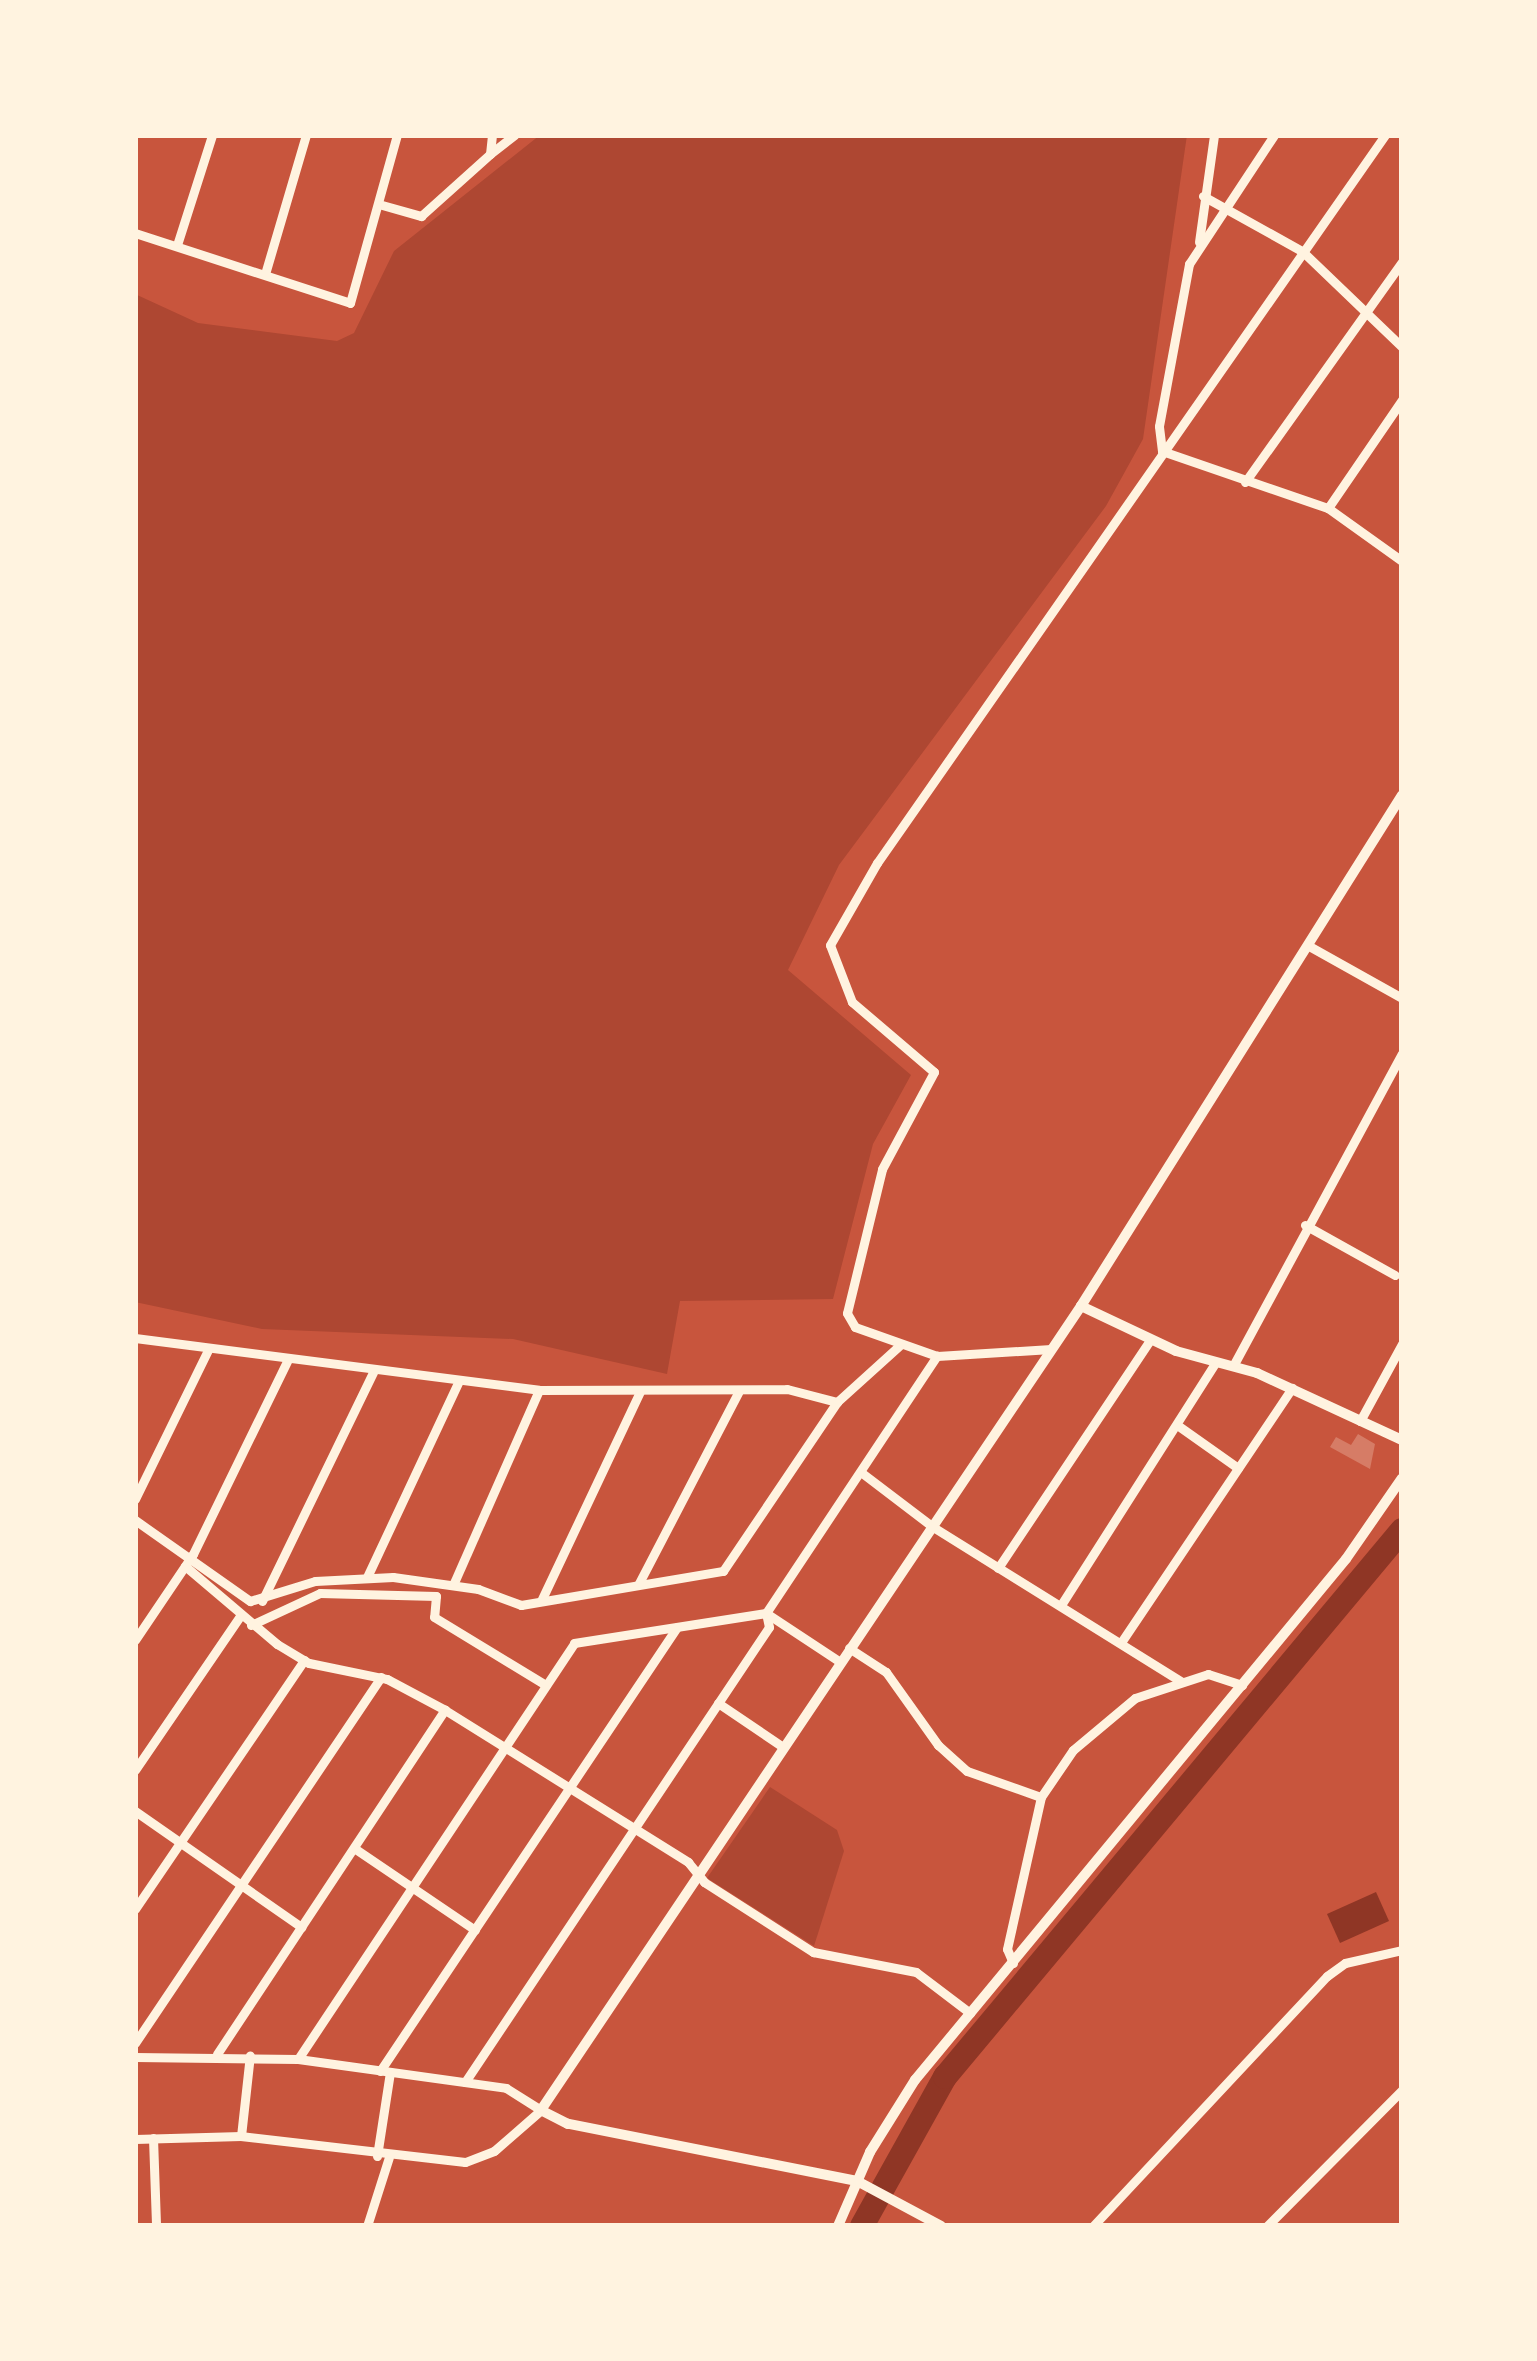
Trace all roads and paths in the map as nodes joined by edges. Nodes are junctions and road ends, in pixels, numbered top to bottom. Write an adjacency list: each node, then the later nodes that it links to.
1 (212, 135): 14 (street)
2 (306, 135): 18 (street)
3 (397, 135): 11 (street)
4 (492, 135): 9 (street)
5 (514, 135): 9 (street)
6 (1214, 135): 10 (street)
7 (1274, 135): 12 (street)
8 (1385, 135): 16 (street)
9 (490, 154): 11 (street)
10 (1203, 196): 12 (street); 15 (street)
11 (382, 205): 18 (street)
12 (1223, 207): 15 (street); 16 (street)
13 (135, 233): 14 (street)
14 (177, 244): 18 (street)
15 (1198, 244): 22 (street)
16 (1302, 251): 19 (street); 22 (street)
17 (1402, 262): 19 (street)
18 (265, 274)
19 (1365, 312): 20 (street); 23 (street)
20 (1402, 347)
21 (1402, 400): 24 (street)
22 (1162, 451): 23 (street); 36 (street)
23 (1245, 482): 24 (street)
24 (1328, 508): 25 (street)
25 (1402, 561)
26 (1402, 796): 27 (street)
27 (1309, 946): 28 (street); 32 (street)
28 (1402, 998)
29 (1402, 1054): 30 (street)
30 (1305, 1225): 31 (street); 42 (street)
31 (1395, 1275)
32 (1081, 1306): 34 (street); 38 (street)
33 (135, 1338): 37 (street)
34 (1151, 1339): 41 (street); 61 (street)
35 (1402, 1344): 50 (street)
36 (899, 1346): 39 (street); 49 (street)
37 (209, 1348): 40 (street); 56 (street)
38 (1051, 1349): 39 (street); 58 (street)
39 (937, 1356): 54 (street)
40 (288, 1360): 43 (street); 59 (street)
41 (1214, 1365): 42 (street); 51 (street)
42 (1233, 1366): 45 (street)
43 (374, 1370): 44 (street); 65 (street)
44 (459, 1381): 46 (street); 62 (street)
45 (1292, 1388): 50 (street); 53 (street)
46 (539, 1390): 47 (street); 64 (street)
47 (640, 1391): 48 (street); 66 (street)
48 (739, 1391): 49 (street); 63 (street)
49 (837, 1402): 63 (street)
50 (1360, 1421): 52 (street)
51 (1180, 1427): 53 (street); 67 (street)
52 (1402, 1440)
53 (1238, 1468): 73 (street)
54 (862, 1473): 58 (street); 68 (street)
55 (1402, 1478): 80 (street)
56 (135, 1499)
57 (135, 1520): 59 (street)
58 (933, 1527): 61 (street); 74 (street)
59 (193, 1554): 60 (street); 65 (street)
60 (185, 1567): 69 (street); 72 (street)
61 (998, 1568): 67 (street)
62 (367, 1577): 64 (street); 65 (street)
63 (639, 1583): 66 (street)
64 (453, 1586): 66 (street)
65 (262, 1601)
66 (541, 1601)
67 (1061, 1605): 73 (street)
68 (766, 1613): 71 (street); 76 (street); 81 (street)
69 (239, 1616): 70 (street); 85 (street)
70 (251, 1624): 75 (street); 79 (street)
71 (677, 1627): 79 (street); 86 (street)
72 (135, 1640)
73 (1122, 1641): 78 (street)
74 (849, 1648): 76 (street); 87 (street)
75 (304, 1660): 77 (street); 90 (street)
76 (840, 1661): 83 (street)
77 (381, 1676): 82 (street); 93 (street)
78 (1182, 1682): 80 (street); 87 (street)
79 (546, 1685): 84 (street)
80 (1242, 1685): 99 (street)
81 (718, 1703): 83 (street); 89 (street)
82 (445, 1710): 84 (street); 91 (street)
83 (783, 1747): 92 (street)
84 (506, 1749): 86 (street); 94 (street)
85 (135, 1770)
86 (571, 1788): 89 (street); 97 (street)
87 (1041, 1797): 99 (street)
88 (135, 1811): 90 (street)
89 (634, 1828): 92 (street); 107 (street)
90 (180, 1843): 93 (street); 95 (street)
91 (354, 1849): 94 (street); 96 (street)
92 (697, 1874): 100 (street); 109 (street)
93 (241, 1885): 96 (street); 101 (street)
94 (413, 1889): 97 (street); 105 (street)
95 (135, 1909)
96 (302, 1927): 102 (street)
97 (475, 1930): 106 (street)
98 (1402, 1950): 119 (street)
99 (1012, 1964): 100 (street)
100 (970, 2013): 114 (street)
101 (135, 2043)
102 (217, 2054): 103 (street); 104 (street)
103 (250, 2054): 105 (street); 110 (street)
104 (135, 2057)
105 (298, 2059): 106 (street)
106 (385, 2072): 107 (street); 113 (street)
107 (465, 2082): 109 (street)
108 (1402, 2090): 120 (street)
109 (541, 2110): 113 (street); 114 (street)
110 (241, 2136): 111 (street); 113 (street)
111 (153, 2138): 112 (street); 115 (street)
112 (135, 2139)
113 (383, 2157): 116 (street)
114 (856, 2182): 117 (street); 118 (street)
115 (156, 2226)
116 (367, 2226)
117 (838, 2226)
118 (940, 2226)
119 (1094, 2226)
120 (1267, 2226)

